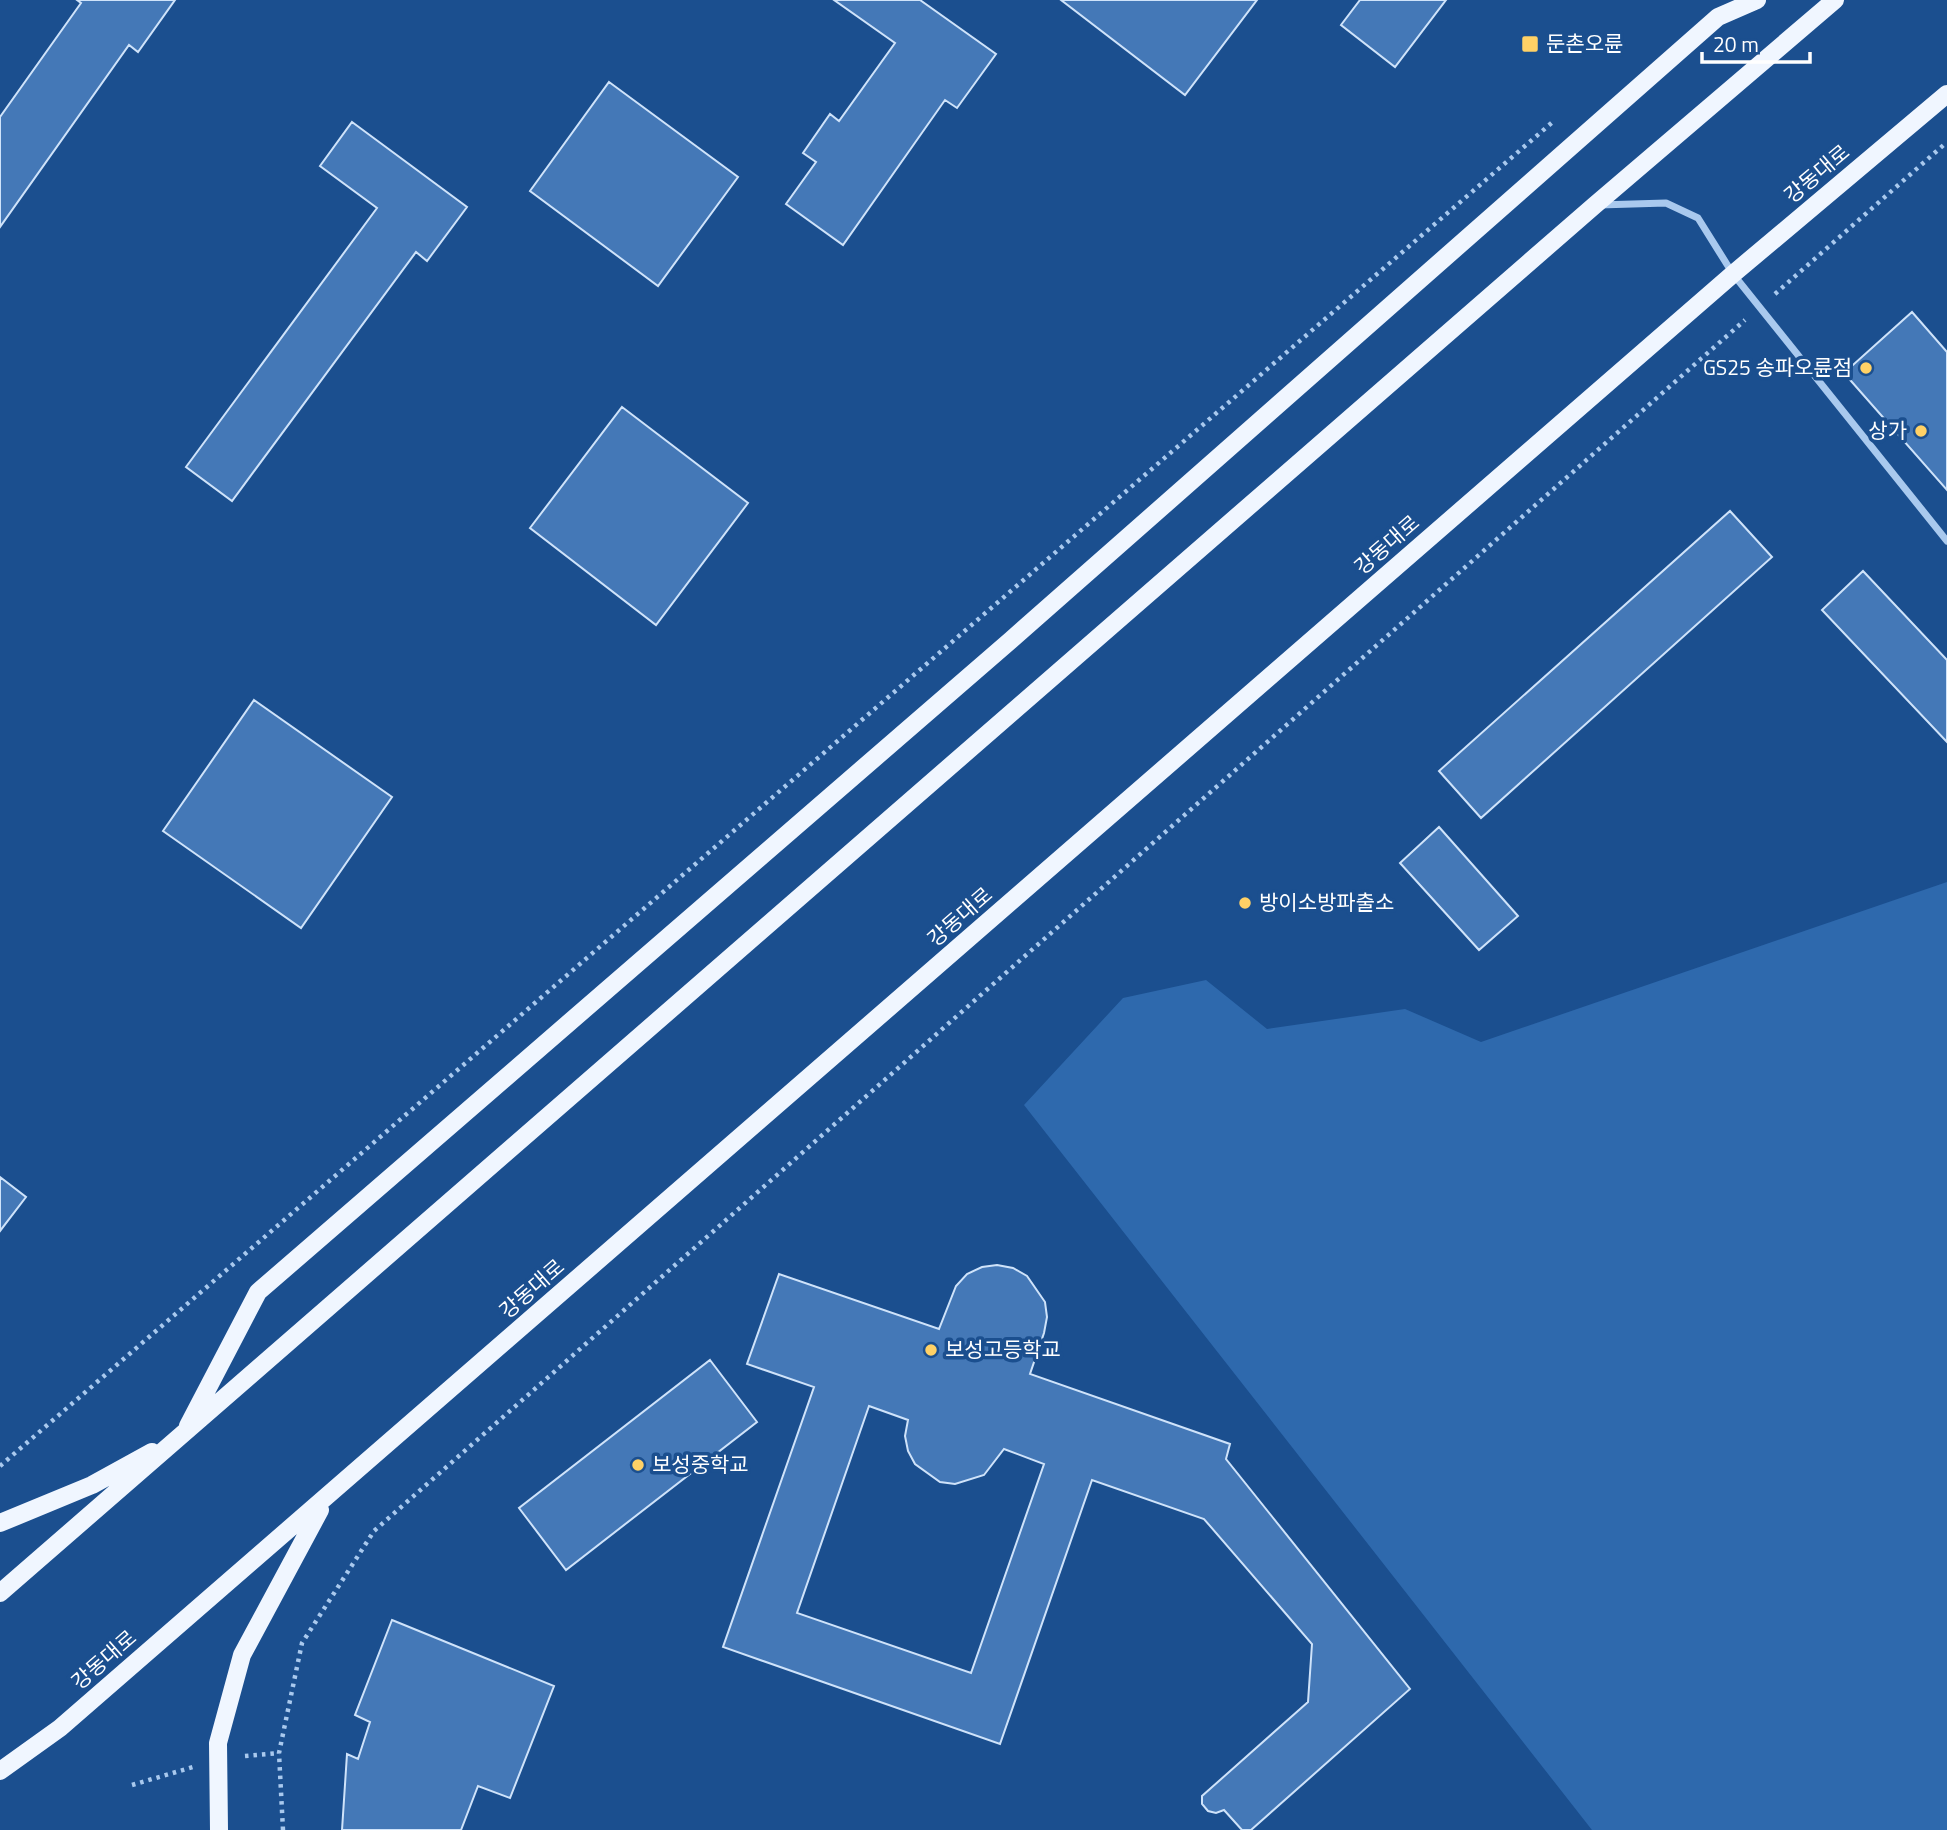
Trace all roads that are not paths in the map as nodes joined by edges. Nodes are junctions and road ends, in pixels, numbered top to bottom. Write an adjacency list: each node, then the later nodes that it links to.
1 (1757, 0): 7 (main road)
2 (1835, 0): 4 (main road)
3 (1947, 94): 5 (main road, 강동대로)
4 (1595, 205): 5 (street); 7 (main road)
5 (1733, 274): 6 (street); 8 (main road, 강동대로)
6 (1947, 541)
7 (184, 1434): 9 (main road); 10 (main road)
8 (326, 1498): 11 (main road, 강동대로); 12 (main road)
9 (0, 1523)
10 (0, 1593)
11 (0, 1771)
12 (219, 1830)

